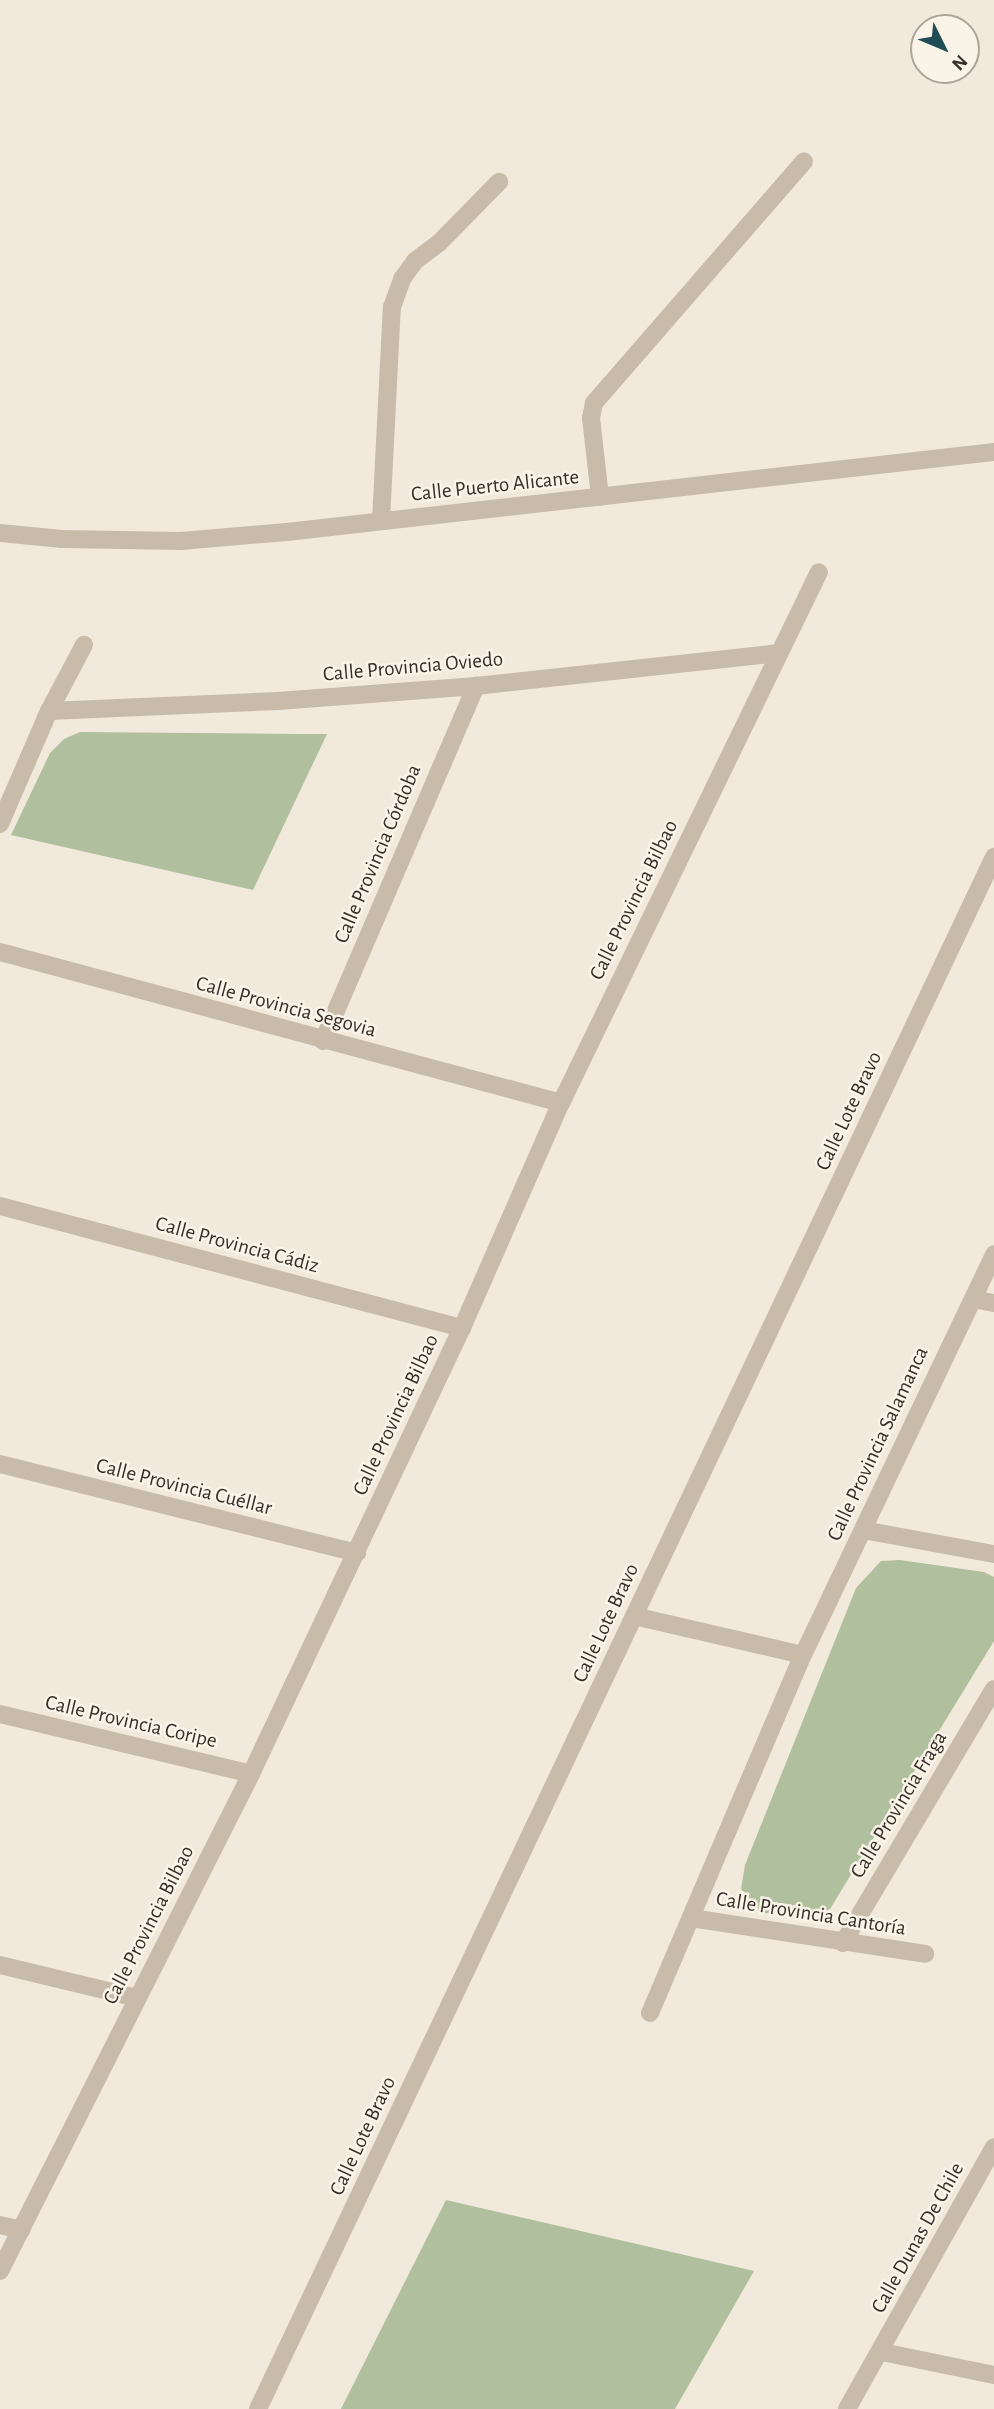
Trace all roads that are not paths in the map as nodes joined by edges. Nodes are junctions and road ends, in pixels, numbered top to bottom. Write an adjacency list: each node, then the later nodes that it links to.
1 (804, 161): 4 (street)
2 (499, 182): 5 (street)
3 (994, 452): 4 (street, Calle Puerto Alicante)
4 (600, 497): 5 (street, Calle Puerto Alicante)
5 (381, 521): 6 (street, Calle Puerto Alicante)
6 (0, 533)
7 (819, 572): 9 (street, Calle Provincia Bilbao)
8 (84, 645): 11 (street)
9 (779, 653): 10 (street, Calle Provincia Oviedo); 16 (street, Calle Provincia Bilbao)
10 (476, 685): 11 (street, Calle Provincia Oviedo); 15 (street, Calle Provincia Córdoba)
11 (49, 711): 12 (street)
12 (0, 824)
13 (994, 857): 26 (street, Calle Lote Bravo)
14 (0, 952): 15 (street, Calle Provincia Segovia)
15 (323, 1041): 16 (street, Calle Provincia Segovia)
16 (561, 1103): 21 (street, Calle Provincia Bilbao)
17 (0, 1206): 21 (street, Calle Provincia Cádiz)
18 (994, 1254): 19 (street, Calle Provincia Salamanca)
19 (973, 1298): 20 (street); 23 (street, Calle Provincia Salamanca)
20 (994, 1303)
21 (462, 1328): 24 (street, Calle Provincia Bilbao)
22 (0, 1464): 24 (street, Calle Provincia Cuéllar)
23 (863, 1530): 25 (street); 27 (street, Calle Provincia Salamanca)
24 (357, 1553): 30 (street, Calle Provincia Bilbao)
25 (994, 1554)
26 (634, 1616): 27 (street); 43 (street, Calle Lote Bravo)
27 (803, 1655): 31 (street, Calle Provincia Salamanca)
28 (994, 1689): 32 (street, Calle Provincia Fraga)
29 (0, 1714): 30 (street, Calle Provincia Coripe)
30 (251, 1774): 35 (street, Calle Provincia Bilbao)
31 (691, 1918): 32 (street, Calle Provincia Cantoría); 36 (street, Calle Provincia Salamanca)
32 (843, 1943): 33 (street, Calle Provincia Cantoría)
33 (925, 1954)
34 (0, 1965): 35 (street)
35 (138, 1998): 39 (street, Calle Provincia Bilbao)
36 (650, 2012)
37 (994, 2147): 41 (street, Calle Dunas De Chile)
38 (0, 2225): 39 (street)
39 (21, 2230): 40 (street, Calle Provincia Bilbao)
40 (0, 2271)
41 (882, 2352): 42 (street); 44 (street, Calle Dunas De Chile)
42 (994, 2375)
43 (258, 2409)
44 (847, 2409)

